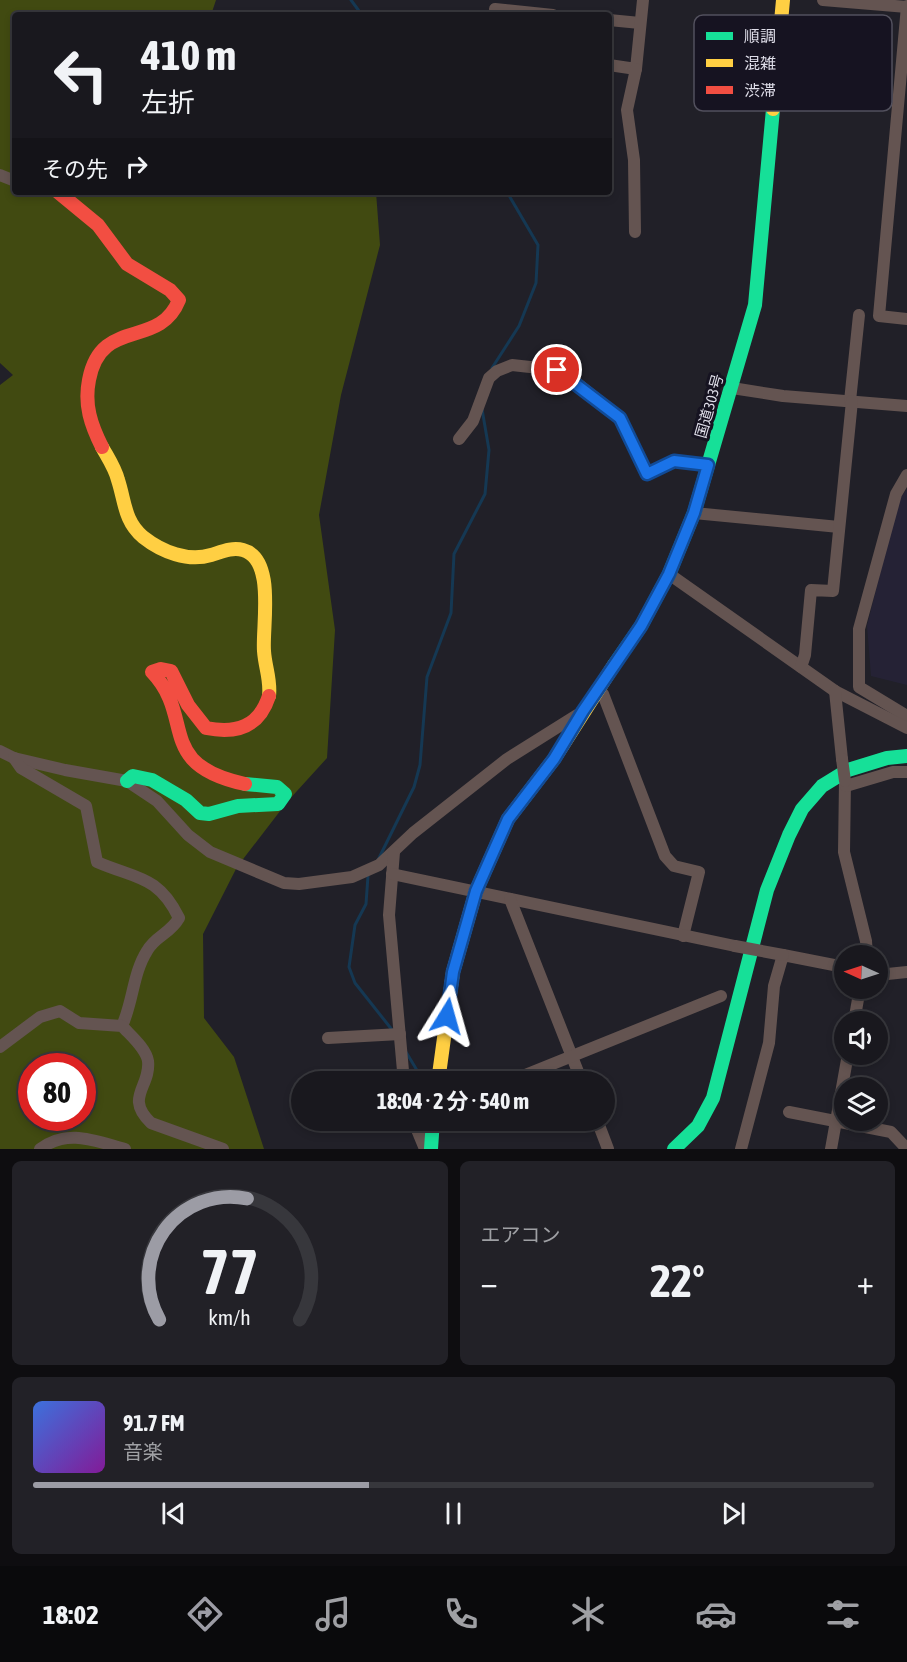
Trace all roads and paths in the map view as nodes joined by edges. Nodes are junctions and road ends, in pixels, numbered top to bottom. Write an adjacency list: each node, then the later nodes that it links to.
1 (643, 0): 9 (street)
2 (783, 0): 7 (main road, 国道303号)
3 (823, 0): 5 (street)
4 (494, 8): 6 (street)
5 (907, 8): 16 (street)
6 (528, 12)
7 (782, 15)
8 (612, 20): 9 (street)
9 (640, 23): 11 (street)
10 (612, 65): 11 (street)
11 (636, 69): 14 (street)
12 (772, 111): 17 (main road, 国道303号)
13 (62, 195): 36 (main road)
14 (635, 232)
15 (859, 315): 18 (street)
16 (907, 319)
17 (732, 388): 18 (street); 21 (main road, 国道303号)
18 (851, 401): 19 (street); 24 (street)
19 (907, 406)
20 (459, 439): 21 (street)
21 (708, 465): 23 (main road, 国道303号)
22 (907, 475): 30 (street)
23 (694, 513): 24 (street); 25 (main road, 国道303号)
24 (839, 527): 26 (street)
25 (669, 574): 26 (street); 27 (main road, 国道303号)
26 (801, 667): 28 (street)
27 (598, 689): 29 (main road, 国道303号); 42 (street)
28 (836, 691): 31 (street); 37 (street, bridge)
29 (583, 711): 38 (street); 40 (main road, 国道303号)
30 (907, 716)
31 (907, 729)
32 (0, 751): 34 (street)
33 (907, 756): 71 (main road)
34 (14, 758): 36 (street); 49 (street)
35 (907, 772): 37 (street)
36 (127, 782): 38 (street)
37 (846, 783): 43 (street)
38 (394, 852): 39 (street)
39 (392, 874): 40 (street); 50 (street)
40 (476, 891): 41 (street); 55 (main road, 国道303号)
41 (510, 899): 42 (street); 53 (street)
42 (683, 936): 44 (street, bridge)
43 (866, 945)
44 (783, 955): 45 (street); 72 (street)
45 (834, 965)
46 (907, 972): 47 (street)
47 (888, 974)
48 (721, 996): 53 (street)
49 (122, 1026): 52 (street); 67 (street)
50 (400, 1034): 51 (street); 54 (street)
51 (328, 1038)
52 (0, 1047)
53 (572, 1055): 56 (street); 57 (street)
54 (403, 1071)
55 (440, 1071)
56 (534, 1071)
57 (578, 1071)
58 (789, 1112): 59 (street)
59 (834, 1121)
60 (888, 1130): 74 (street)
61 (418, 1131): 68 (street)
62 (433, 1131): 69 (main road)
63 (601, 1131): 70 (street)
64 (834, 1131): 73 (street)
65 (40, 1149): 66 (street)
66 (125, 1149)
67 (223, 1149)
68 (425, 1149)
69 (431, 1149)
70 (608, 1149)
71 (674, 1149)
72 (741, 1149)
73 (831, 1149)
74 (907, 1149)

